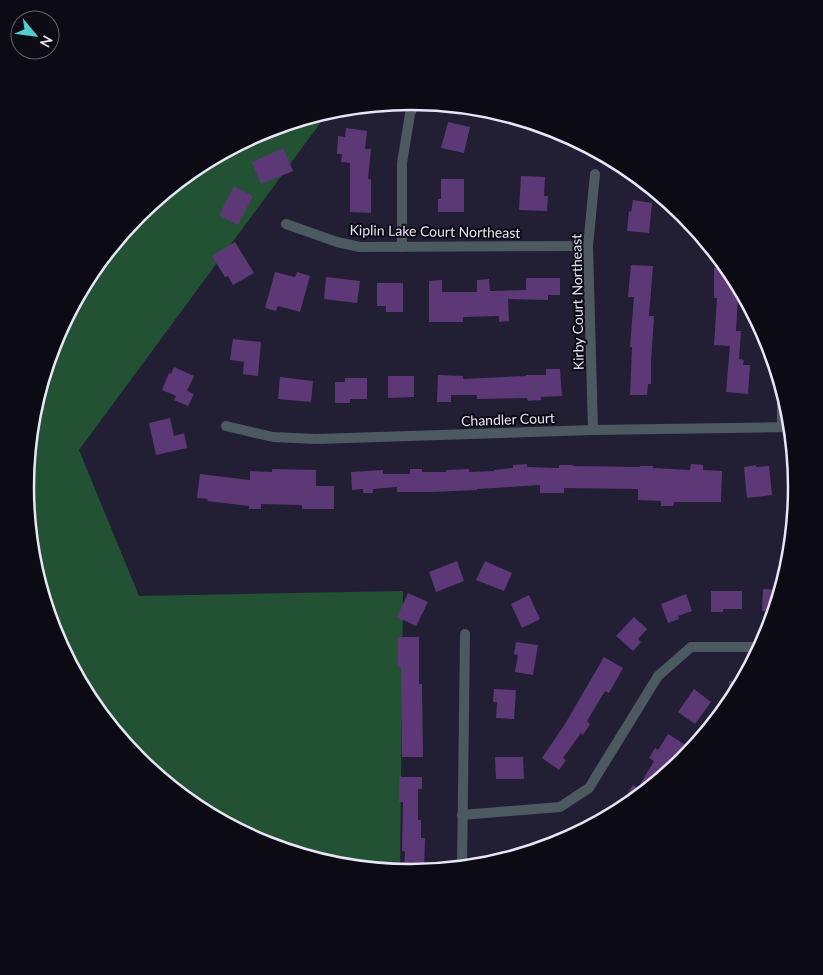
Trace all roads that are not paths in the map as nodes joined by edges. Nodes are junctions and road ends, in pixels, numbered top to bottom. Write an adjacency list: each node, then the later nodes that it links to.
1 (412, 110): 5 (street)
2 (595, 174): 4 (street, Kirby Court Northeast)
3 (286, 224): 5 (street, Kiplin Lake Court Northeast)
4 (588, 246): 5 (street, Kiplin Lake Court Northeast); 8 (street, Kirby Court Northeast)
5 (402, 247)
6 (226, 426): 8 (street, Chandler Court)
7 (784, 427): 8 (street, Chandler Court)
8 (593, 430)
9 (465, 634): 11 (street)
10 (753, 647): 11 (street)
11 (462, 815): 12 (street)
12 (462, 862)

